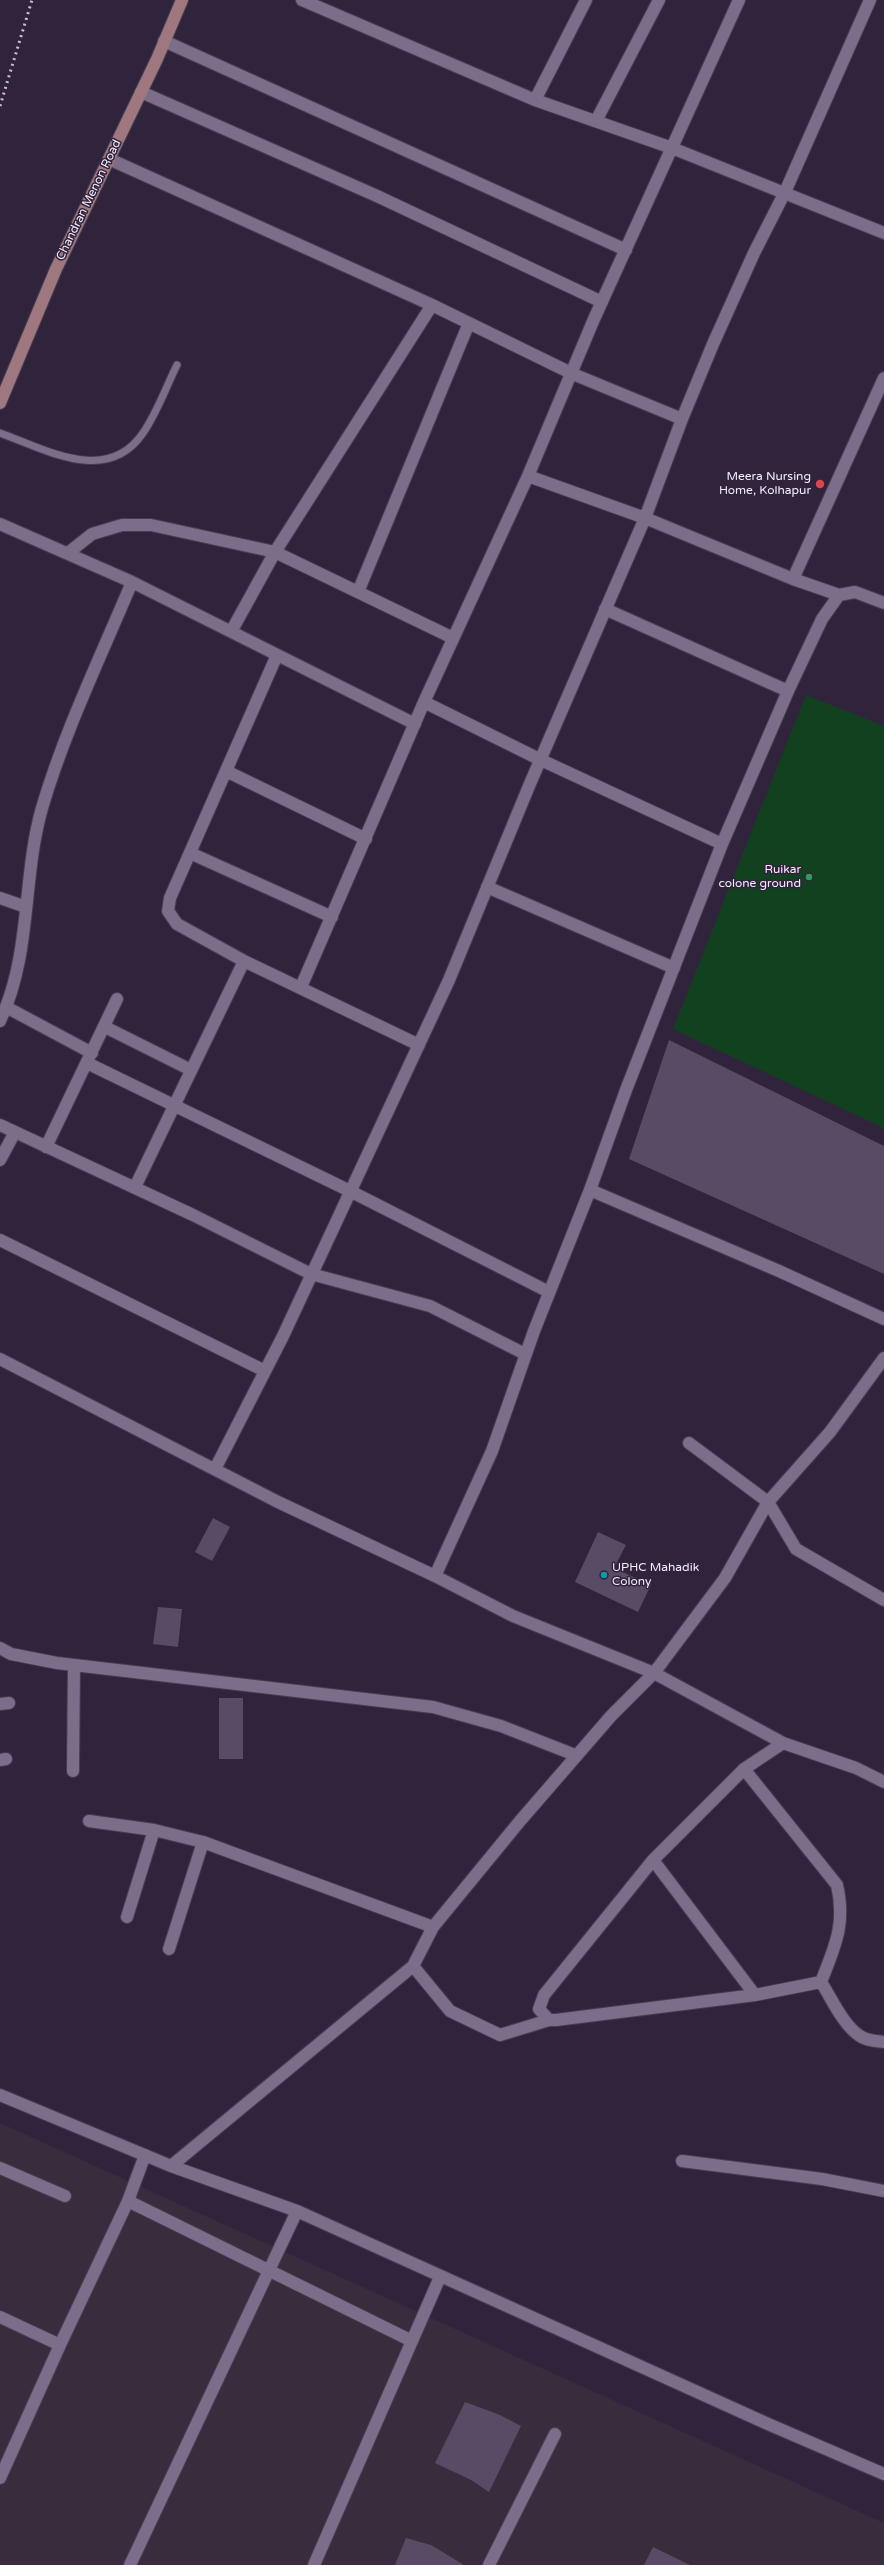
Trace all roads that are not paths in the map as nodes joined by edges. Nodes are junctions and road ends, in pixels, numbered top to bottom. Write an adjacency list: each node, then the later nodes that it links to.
1 (182, 0): 7 (street, Chandran Menon Road)
2 (302, 0): 9 (street)
3 (586, 0): 9 (street)
4 (659, 0): 10 (street)
5 (739, 0): 11 (street)
6 (870, 0): 13 (street)
7 (164, 41): 8 (street, Chandran Menon Road); 15 (street)
8 (141, 92): 12 (street, Chandran Menon Road); 16 (street)
9 (534, 100): 10 (street)
10 (596, 121): 11 (street)
11 (672, 148): 13 (street); 15 (street)
12 (109, 159): 17 (street); 22 (street, Chandran Menon Road)
13 (785, 192): 14 (street); 23 (street)
14 (884, 233)
15 (626, 250): 16 (street)
16 (602, 302): 20 (street)
17 (432, 305): 18 (street); 28 (street)
18 (469, 323): 20 (street); 32 (street)
19 (177, 364): 24 (lane)
20 (573, 374): 23 (street); 25 (street)
21 (884, 378): 30 (street)
22 (0, 402)
23 (682, 419): 26 (street)
24 (0, 434)
25 (528, 476): 26 (street); 37 (street)
26 (645, 518): 30 (street); 35 (street)
27 (0, 524): 29 (street)
28 (275, 552): 29 (street); 32 (street); 36 (street)
29 (68, 553): 31 (street)
30 (794, 579): 33 (street)
31 (132, 582): 36 (street); 49 (street)
32 (358, 592): 37 (street)
33 (839, 595): 34 (street); 39 (street)
34 (884, 603)
35 (605, 609): 39 (street); 42 (street)
36 (232, 630): 38 (street)
37 (453, 638): 40 (street)
38 (277, 656): 41 (street); 43 (street)
39 (788, 691): 45 (street)
40 (424, 702): 41 (street); 42 (street)
41 (415, 724): 44 (street)
42 (541, 760): 45 (street); 47 (street)
43 (226, 771): 44 (street); 46 (street)
44 (366, 839): 50 (street)
45 (722, 844): 52 (street)
46 (190, 853): 50 (street); 51 (street)
47 (488, 888): 52 (street); 58 (street)
48 (0, 898): 49 (street)
49 (26, 906): 55 (street)
50 (332, 917): 53 (street)
51 (244, 961): 53 (street); 60 (street)
52 (674, 968): 67 (street)
53 (302, 987): 58 (street)
54 (118, 999): 57 (street)
55 (6, 1007): 56 (street); 59 (street)
56 (0, 1021)
57 (104, 1027): 59 (street); 60 (street)
58 (419, 1045): 68 (street)
59 (90, 1058): 61 (street); 64 (street)
60 (191, 1070): 61 (street)
61 (174, 1106): 66 (street); 68 (street)
62 (0, 1124): 63 (street)
63 (15, 1132): 64 (street); 65 (street)
64 (46, 1147): 66 (street)
65 (0, 1160)
66 (134, 1188): 70 (street)
67 (590, 1190): 71 (street); 72 (street)
68 (350, 1191): 70 (street); 71 (street)
69 (0, 1240): 76 (street)
70 (311, 1274): 73 (street); 76 (street)
71 (549, 1292): 73 (street)
72 (884, 1320)
73 (525, 1354): 80 (street)
74 (884, 1358): 79 (street)
75 (0, 1359): 78 (street)
76 (265, 1371): 78 (street)
77 (690, 1443): 79 (street)
78 (215, 1469): 80 (street)
79 (768, 1502): 81 (street); 84 (street)
80 (435, 1576): 84 (street)
81 (884, 1600)
82 (0, 1648): 83 (street)
83 (74, 1665): 86 (street); 88 (street)
84 (654, 1673): 85 (street); 86 (street)
85 (783, 1743): 87 (street); 89 (street)
86 (575, 1755): 95 (street)
87 (744, 1769): 93 (street); 98 (street)
88 (73, 1771)
89 (884, 1782)
90 (89, 1820): 91 (street)
91 (154, 1830): 92 (street); 94 (street)
92 (203, 1842): 95 (street); 96 (street)
93 (653, 1860): 99 (street); 100 (street)
94 (127, 1917)
95 (433, 1927): 97 (street)
96 (169, 1949)
97 (413, 1966): 100 (street); 105 (street)
98 (821, 1982): 99 (street); 101 (street)
99 (755, 1995): 100 (street)
100 (549, 2020)
101 (884, 2042)
102 (0, 2095): 103 (street)
103 (145, 2155): 105 (street); 109 (street)
104 (682, 2161): 107 (street)
105 (171, 2166): 110 (street)
106 (0, 2168): 108 (street)
107 (884, 2190)
108 (65, 2196)
109 (128, 2201): 111 (street); 115 (street)
110 (297, 2211): 111 (street); 112 (street)
111 (269, 2272): 114 (street); 119 (street)
112 (440, 2277): 114 (street); 117 (street)
113 (0, 2317): 115 (street)
114 (412, 2341): 120 (street)
115 (60, 2345): 118 (street)
116 (554, 2434): 121 (street)
117 (884, 2474)
118 (0, 2478)
119 (130, 2565)
120 (314, 2565)
121 (489, 2565)

